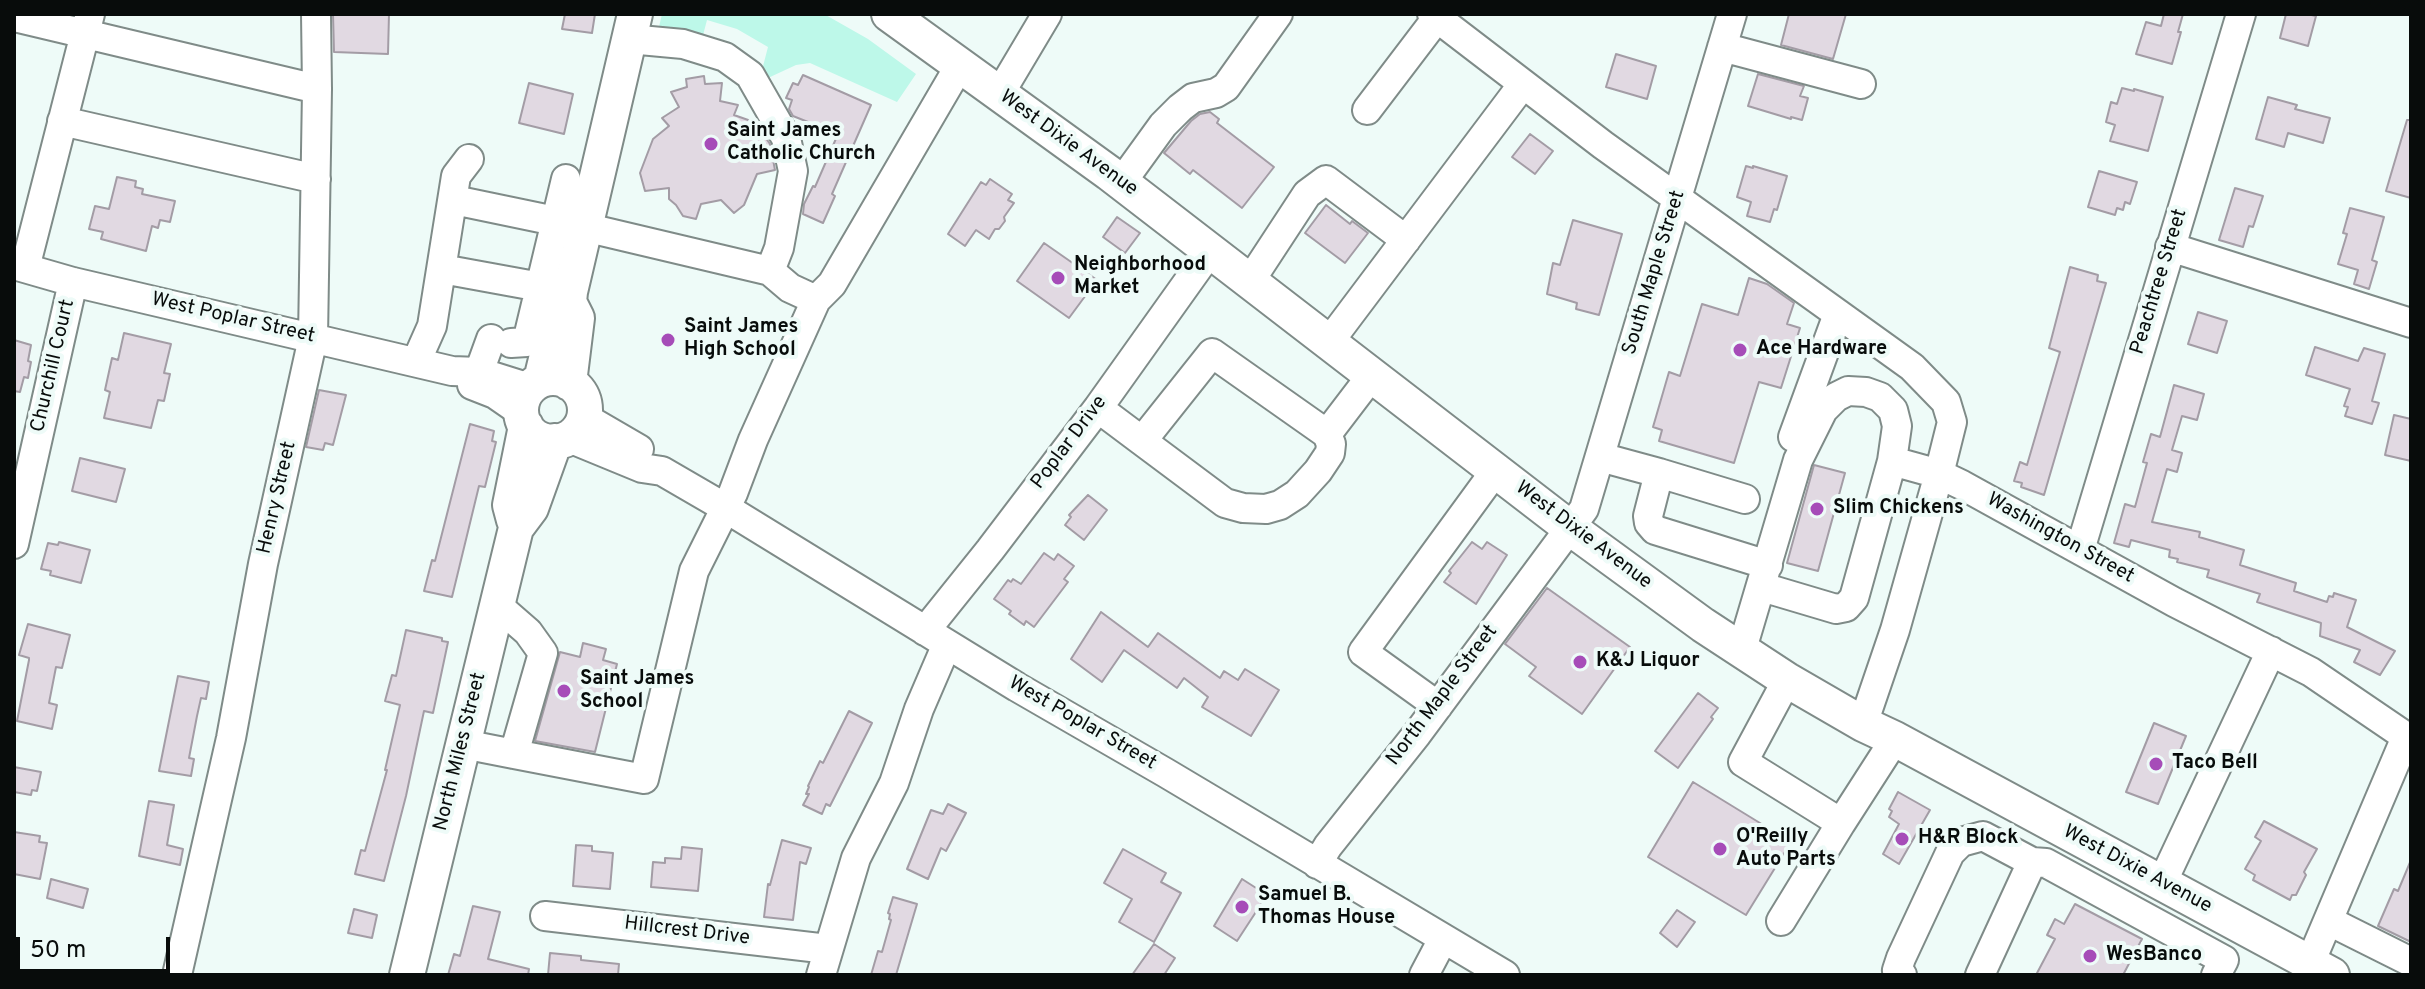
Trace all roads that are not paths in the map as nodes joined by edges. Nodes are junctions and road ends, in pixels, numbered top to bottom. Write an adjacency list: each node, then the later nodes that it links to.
1 (316, 14): 15 (street, Henry Street)
2 (889, 14): 12 (main road, West Dixie Avenue)
3 (1047, 14): 16 (street)
4 (1278, 14): 22 (street)
5 (1732, 14): 11 (street, South Maple Street)
6 (2241, 14): 27 (street, Peachtree Street)
7 (1434, 16): 13 (street); 17 (street)
8 (14, 17): 9 (street)
9 (87, 24): 15 (street); 18 (street)
10 (632, 26): 25 (main road, North Miles Street); 31 (street)
11 (1722, 47): 14 (street); 23 (street, South Maple Street)
12 (960, 65): 16 (main road, West Dixie Avenue); 35 (street)
13 (1523, 84): 23 (street); 26 (street)
14 (1861, 84)
15 (317, 89): 20 (street, Henry Street)
16 (1000, 93): 22 (main road, West Dixie Avenue)
17 (1367, 110)
18 (62, 121): 20 (street); 29 (street)
19 (469, 159): 24 (street)
20 (316, 179): 38 (street, Henry Street)
21 (566, 179): 25 (street)
22 (1121, 183): 28 (main road, West Dixie Avenue)
23 (1678, 198): 36 (street); 47 (street, South Maple Street)
24 (454, 200): 25 (street); 30 (street)
25 (570, 224): 31 (street); 34 (main road, North Miles Street)
26 (1406, 240): 32 (street); 39 (street)
27 (2170, 247): 37 (street); 57 (street, Peachtree Street)
28 (1210, 251): 32 (main road, West Dixie Avenue); 43 (street, Poplar Drive)
29 (19, 267): 33 (street, West Poplar Street)
30 (442, 269): 34 (street); 40 (street)
31 (770, 271): 35 (street)
32 (1250, 281): 39 (main road, West Dixie Avenue)
33 (73, 282): 38 (street, West Poplar Street); 56 (street, Churchill Court)
34 (559, 294): 41 (street); 44 (main road, North Miles Street)
35 (816, 300): 54 (street)
36 (1838, 314): 48 (street); 52 (street)
37 (2411, 323)
38 (313, 338): 40 (street, West Poplar Street); 85 (street, Henry Street)
39 (1329, 342): 42 (main road, West Dixie Avenue)
40 (416, 362): 41 (street, West Poplar Street)
41 (466, 372): 44 (street, West Poplar Street)
42 (1372, 375): 45 (street); 50 (main road, West Dixie Avenue)
43 (1098, 408): 46 (street); 60 (street, Poplar Drive)
44 (549, 411): 54 (street, West Poplar Street); 59 (main road, North Miles Street)
45 (1327, 434): 46 (street); 46 (street)
46 (1142, 441)
47 (1600, 457): 51 (street); 55 (street, South Maple Street)
48 (1798, 460): 49 (street); 58 (street)
49 (1892, 461): 52 (street, Washington Street); 58 (street)
50 (1496, 470): 55 (main road, West Dixie Avenue); 64 (street)
51 (1659, 473): 53 (street); 58 (street)
52 (1939, 474): 57 (street, Washington Street); 65 (street)
53 (1745, 499)
54 (724, 507): 60 (street, West Poplar Street); 69 (street)
55 (1570, 528): 61 (main road, West Dixie Avenue); 64 (street, North Maple Street)
56 (14, 544)
57 (2080, 550): 62 (street, Washington Street)
58 (1765, 576): 61 (street)
59 (497, 605): 68 (main road, North Miles Street); 69 (street)
60 (936, 638): 73 (street, West Poplar Street); 81 (street, Poplar Drive)
61 (1742, 649): 63 (main road, West Dixie Avenue)
62 (2271, 651): 67 (street, Washington Street); 74 (street)
63 (1787, 680): 65 (main road, West Dixie Avenue); 70 (street)
64 (1438, 706): 73 (street, North Maple Street)
65 (1863, 724): 66 (main road, West Dixie Avenue)
66 (1895, 739): 70 (street); 71 (main road, West Dixie Avenue)
67 (2408, 739): 77 (street)
68 (463, 744): 69 (street); 86 (main road, North Miles Street)
69 (514, 754)
70 (1841, 823): 76 (street)
71 (2063, 830): 72 (street); 74 (main road, West Dixie Avenue)
72 (2039, 862): 78 (street); 89 (street); 90 (street)
73 (1317, 864): 80 (street, West Poplar Street)
74 (2176, 891): 78 (street); 79 (main road, West Dixie Avenue)
75 (545, 916): 81 (street, Hillcrest Drive)
76 (1781, 921)
77 (2329, 921): 82 (street); 84 (street)
78 (2163, 927): 83 (street)
79 (2243, 927): 83 (street); 84 (main road, West Dixie Avenue)
80 (1443, 939): 87 (street); 88 (street, West Poplar Street)
81 (825, 962)
82 (2411, 962)
83 (2220, 968)
84 (2322, 971)
85 (177, 975)
86 (407, 975)
87 (1424, 975)
88 (1505, 975)
89 (1902, 975)
90 (1980, 975)

